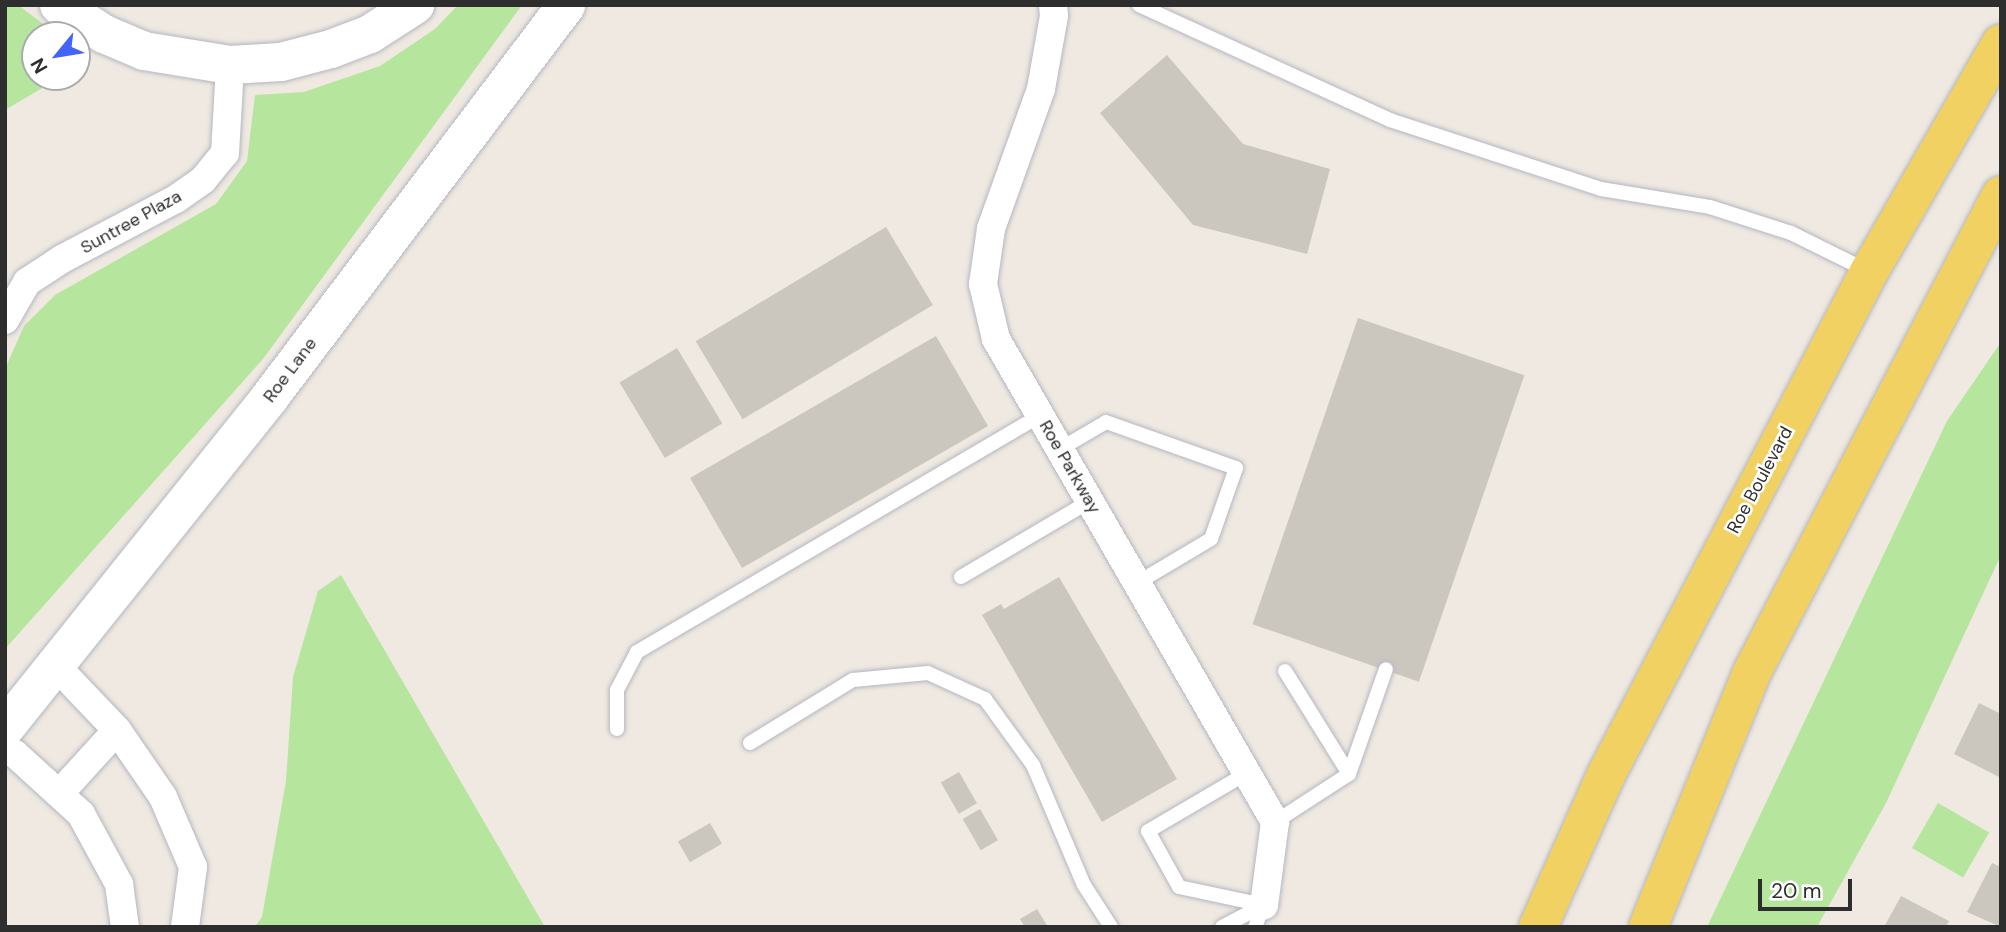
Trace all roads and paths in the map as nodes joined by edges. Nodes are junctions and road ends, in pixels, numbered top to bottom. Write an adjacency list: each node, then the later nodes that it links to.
1 (59, 5): 7 (street)
2 (415, 5): 7 (street)
3 (566, 5): 16 (street, Roe Lane)
4 (1053, 5): 11 (street, Roe Parkway)
5 (1139, 5): 9 (lane)
6 (2001, 43): 9 (main road, Roe Boulevard)
7 (230, 65): 10 (street, Suntree Plaza)
8 (2001, 195): 34 (main road)
9 (1870, 272): 33 (main road, Roe Boulevard)
10 (5, 320)
11 (1041, 416): 12 (street, Roe Parkway); 20 (lane)
12 (1060, 449): 13 (street, Roe Parkway); 15 (lane)
13 (1090, 501): 14 (lane); 15 (street, Roe Parkway)
14 (961, 577)
15 (1137, 583): 24 (street, Roe Parkway)
16 (56, 666): 19 (street, Roe Lane); 21 (street)
17 (1386, 669): 25 (lane)
18 (1285, 671): 25 (lane)
19 (5, 728)
20 (617, 729)
21 (117, 730): 26 (street); 30 (street)
22 (750, 743): 31 (lane)
23 (5, 749): 26 (street)
24 (1247, 773): 27 (street, Roe Parkway); 28 (lane)
25 (1349, 774): 27 (lane)
26 (59, 794): 29 (street)
27 (1275, 822): 28 (street)
28 (1260, 916): 32 (lane)
29 (125, 927)
30 (185, 927)
31 (1111, 927)
32 (1222, 927)
33 (1538, 927)
34 (1648, 927)

